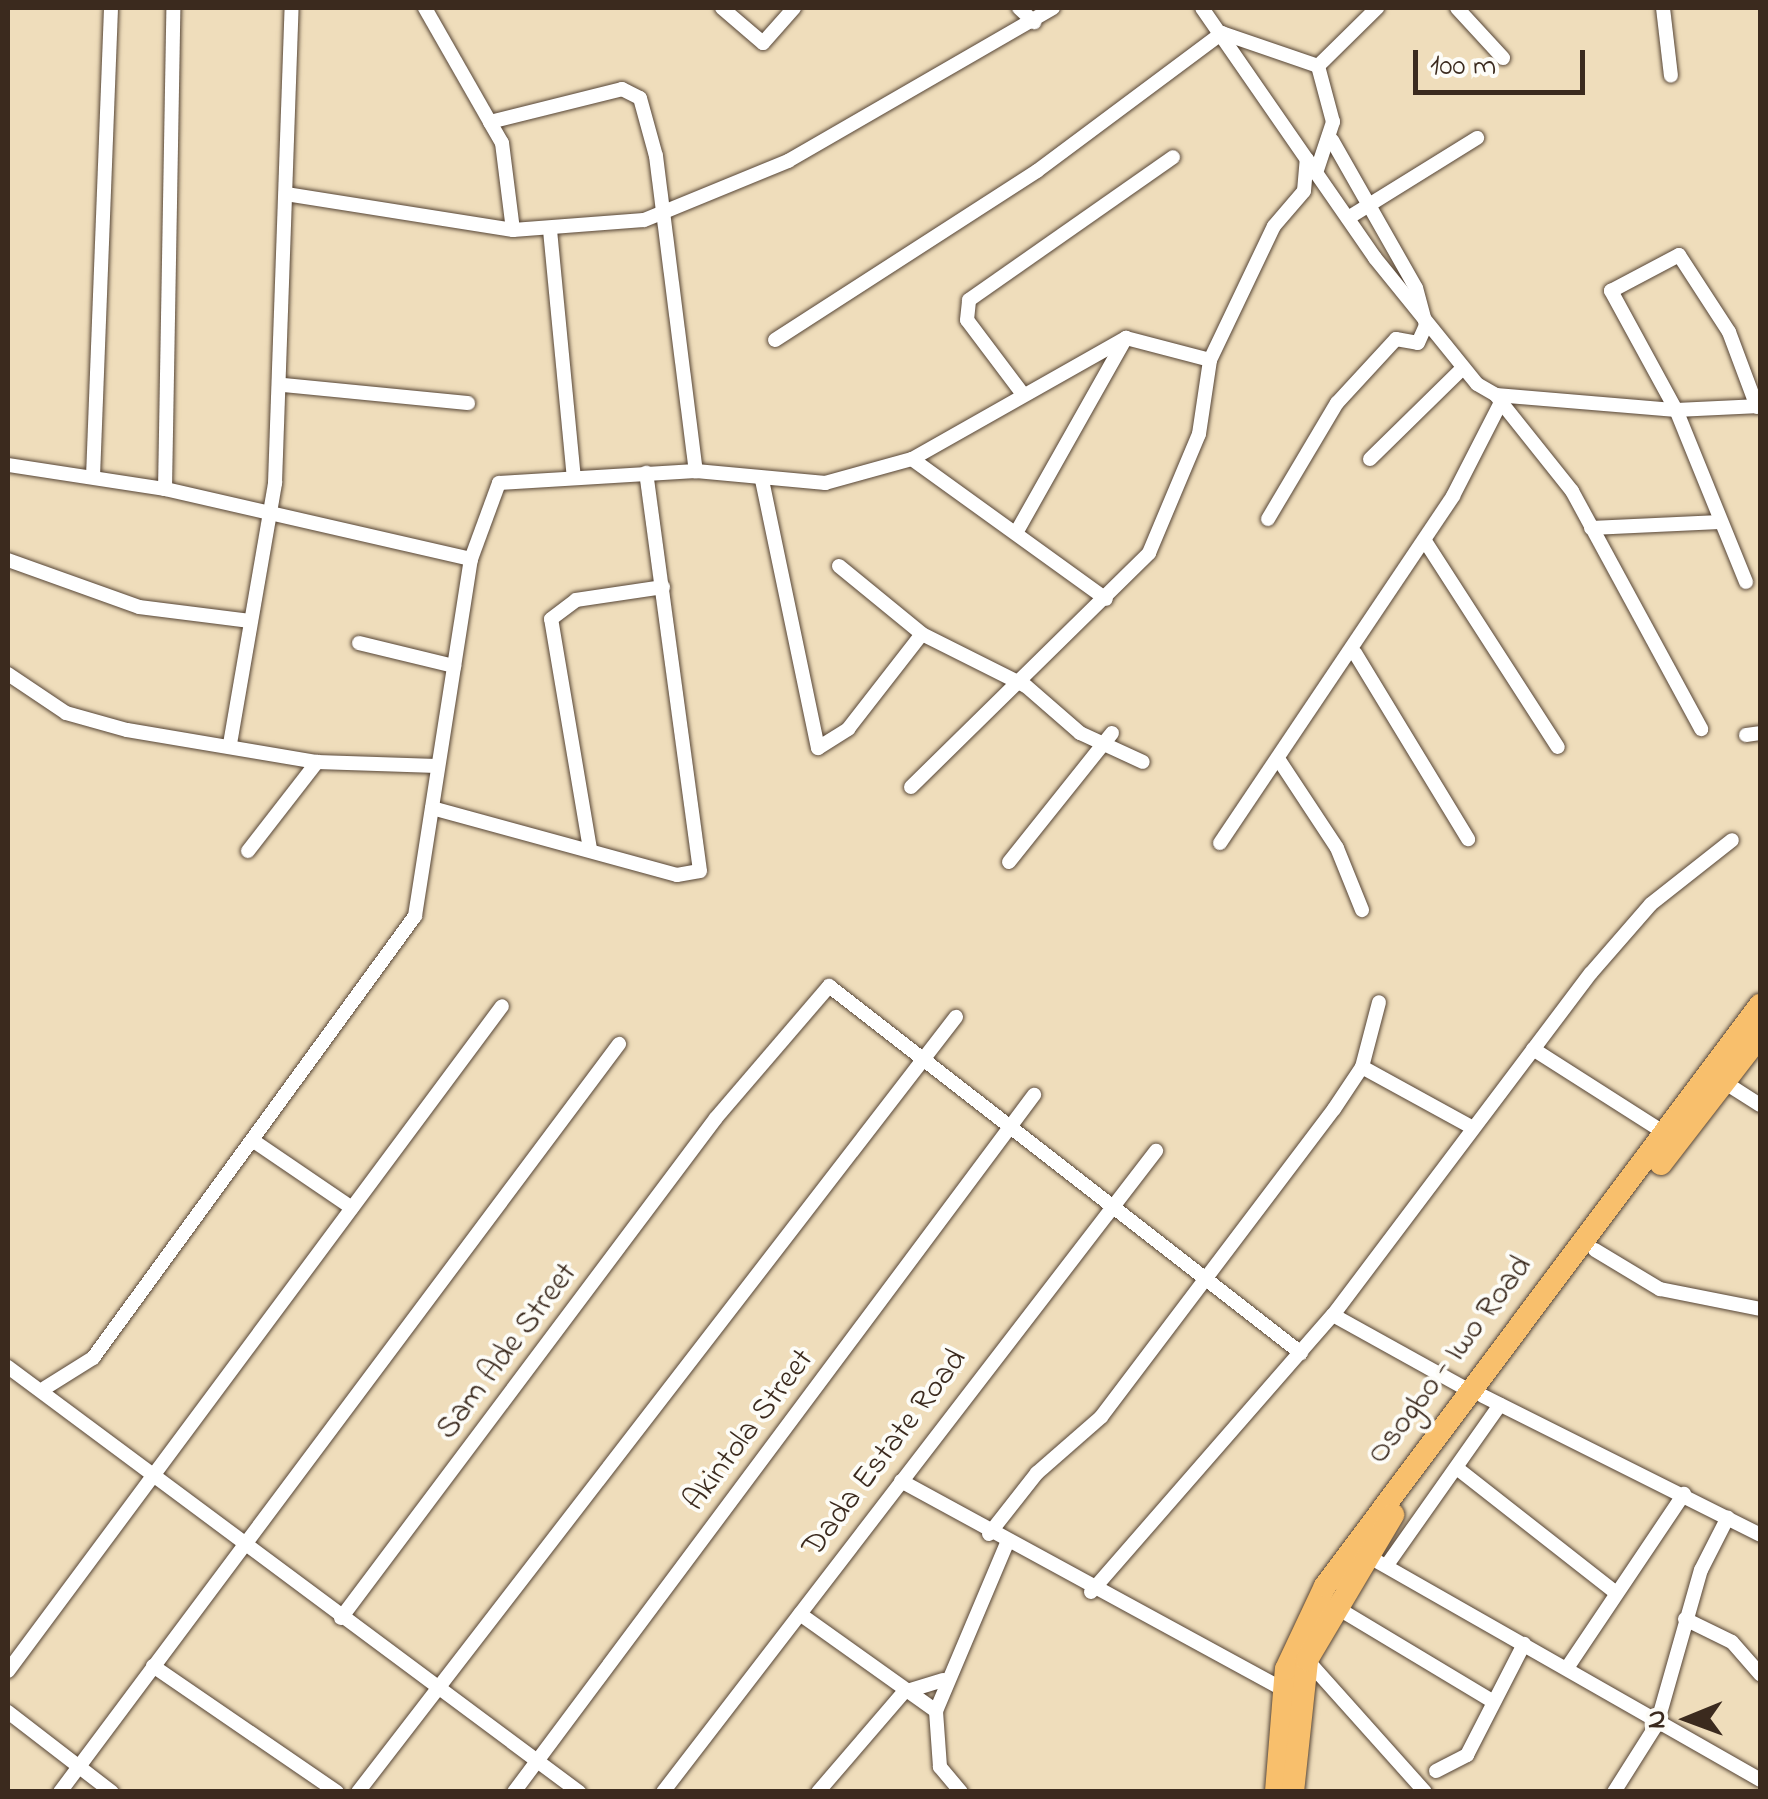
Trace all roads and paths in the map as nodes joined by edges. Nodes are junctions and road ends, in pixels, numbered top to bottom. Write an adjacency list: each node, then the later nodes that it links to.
1 (111, 8): 46 (street)
2 (173, 8): 49 (street)
3 (292, 8): 24 (street)
4 (425, 8): 18 (street)
5 (722, 8): 6 (street)
6 (794, 8)
7 (1019, 8): 13 (street)
8 (1053, 8): 13 (street)
9 (1202, 8): 14 (street)
10 (1377, 8): 16 (street)
11 (1456, 8): 15 (street)
12 (1663, 8): 17 (street)
13 (1034, 22): 26 (street)
14 (1222, 34): 16 (street); 22 (street); 32 (street)
15 (1503, 58)
16 (1318, 66): 20 (street)
17 (1672, 76)
18 (490, 122): 26 (street); 28 (street)
19 (1477, 138): 25 (street)
20 (1332, 140): 22 (street); 25 (street)
21 (1173, 157): 36 (street)
22 (1316, 171): 23 (street); 23 (street); 27 (street)
23 (1304, 191): 33 (street)
24 (286, 194): 28 (street); 35 (street)
25 (1367, 202): 27 (street); 30 (street)
26 (663, 209): 29 (street); 44 (street)
27 (1348, 218): 30 (street)
28 (513, 230): 29 (street)
29 (550, 230): 47 (street)
30 (1426, 325): 34 (street); 51 (street)
31 (1126, 338): 33 (street); 36 (street); 54 (street)
32 (775, 340)
33 (1210, 360): 61 (street)
34 (1460, 371): 37 (street); 42 (street)
35 (284, 385): 38 (street); 50 (street)
36 (1022, 393): 41 (street)
37 (1499, 398): 40 (street); 53 (street); 55 (street)
38 (468, 403)
39 (1759, 406): 40 (street); 40 (street)
40 (1676, 410): 52 (street)
41 (912, 459): 48 (street); 54 (street)
42 (1370, 459)
43 (8, 465): 46 (street)
44 (696, 471): 45 (street); 48 (street)
45 (646, 473): 47 (street); 60 (street)
46 (92, 476): 49 (street)
47 (574, 478): 56 (street)
48 (762, 480): 63 (street)
49 (165, 489): 50 (street)
50 (268, 511): 56 (street); 62 (street)
51 (1268, 519)
52 (1720, 522): 53 (street); 59 (street)
53 (1591, 528): 69 (street)
54 (1016, 533): 61 (street)
55 (1424, 542): 65 (street); 72 (street)
56 (471, 558): 66 (street)
57 (8, 560): 62 (street)
58 (839, 566): 63 (street)
59 (1746, 582)
60 (663, 587): 82 (street); 82 (street)
61 (1106, 599): 68 (street)
62 (250, 622): 71 (street)
63 (922, 634): 68 (street)
64 (359, 643): 66 (street)
65 (1355, 653): 73 (street); 79 (street)
66 (454, 666): 76 (street)
67 (8, 674): 71 (street)
68 (1015, 681): 70 (street); 77 (street)
69 (1702, 729)
70 (1108, 739): 75 (street); 84 (street)
71 (230, 744): 74 (street)
72 (1558, 747)
73 (1279, 760): 81 (street); 85 (street)
74 (317, 762): 76 (street); 83 (street)
75 (1143, 762)
76 (437, 766): 78 (street)
77 (911, 787)
78 (432, 808): 82 (street); 101 (street)
79 (1468, 839)
80 (1732, 840): 92 (street)
81 (1220, 843)
82 (590, 849)
83 (248, 851)
84 (1009, 862)
85 (1362, 910)
86 (1379, 1002): 94 (street)
87 (1760, 1005): 99 (main road, Osogbo - Iwo Road)
88 (502, 1006): 103 (street)
89 (956, 1017): 93 (street)
90 (1760, 1036): 95 (main road, Osogbo - Iwo Road)
91 (618, 1044): 120 (street)
92 (1533, 1049): 98 (street); 99 (street)
93 (918, 1060): 100 (street); 128 (street, Sam Ade Street); 137 (street)
94 (1362, 1066): 98 (street); 106 (street)
95 (1724, 1082): 97 (street); 105 (main road, Osogbo - Iwo Road)
96 (1034, 1095): 100 (street, Akintola Street)
97 (1760, 1104)
98 (1471, 1128): 108 (street)
99 (1665, 1133): 112 (main road, Osogbo - Iwo Road)
100 (1010, 1135): 104 (street); 144 (street, Akintola Street)
101 (255, 1142): 103 (street); 111 (street)
102 (1156, 1151): 104 (street, Dada Estate Road)
103 (352, 1208): 114 (street)
104 (1110, 1211): 106 (street); 115 (street, Dada Estate Road)
105 (1595, 1250): 107 (street); 112 (main road, Osogbo - Iwo Road)
106 (1204, 1281): 109 (street); 118 (street)
107 (1760, 1309)
108 (1333, 1315): 109 (street); 112 (street)
109 (1300, 1353): 124 (street)
110 (8, 1367): 111 (street)
111 (44, 1388): 114 (street)
112 (1484, 1397): 113 (street); 116 (street); 122 (main road, Osogbo - Iwo Road); 138 (main road, Osogbo - Iwo Road)
113 (1458, 1469): 123 (street); 125 (street)
114 (152, 1473): 120 (street); 134 (street)
115 (901, 1481): 118 (street); 127 (street, Dada Estate Road)
116 (1684, 1494): 117 (street); 125 (street)
117 (1728, 1518): 119 (street); 129 (street)
118 (989, 1534): 121 (street)
119 (1760, 1535)
120 (244, 1544): 128 (street); 132 (street)
121 (1006, 1544): 124 (street); 136 (street)
122 (1365, 1554): 123 (street); 126 (main road, Osogbo - Iwo Road)
123 (1387, 1565): 130 (street)
124 (1090, 1592): 138 (street)
125 (1616, 1593): 133 (street)
126 (1334, 1606): 131 (main road, Osogbo - Iwo Road); 140 (street)
127 (800, 1614): 139 (street); 155 (street, Dada Estate Road)
128 (341, 1618): 137 (street)
129 (1685, 1620): 135 (street); 143 (street)
130 (1524, 1644): 133 (street); 140 (street)
131 (1307, 1660): 148 (main road, Osogbo - Iwo Road); 158 (street)
132 (154, 1666): 145 (street); 151 (street)
133 (1566, 1668): 143 (street)
134 (8, 1671)
135 (1760, 1674)
136 (942, 1680): 139 (street); 141 (street)
137 (439, 1688): 144 (street); 152 (street)
138 (1282, 1689): 148 (main road, Osogbo - Iwo Road)
139 (904, 1692): 141 (street); 156 (street)
140 (1492, 1700): 146 (street)
141 (936, 1711): 157 (street)
142 (8, 1712): 145 (street)
143 (1657, 1724): 147 (street); 159 (street)
144 (535, 1761): 153 (street, Akintola Street); 154 (street)
145 (78, 1767): 149 (street); 150 (street)
146 (1436, 1772)
147 (1760, 1780)
148 (1278, 1790)
149 (60, 1792)
150 (112, 1792)
151 (338, 1792)
152 (358, 1792)
153 (514, 1792)
154 (579, 1792)
155 (663, 1792)
156 (818, 1792)
157 (961, 1792)
158 (1425, 1792)
159 (1614, 1792)

